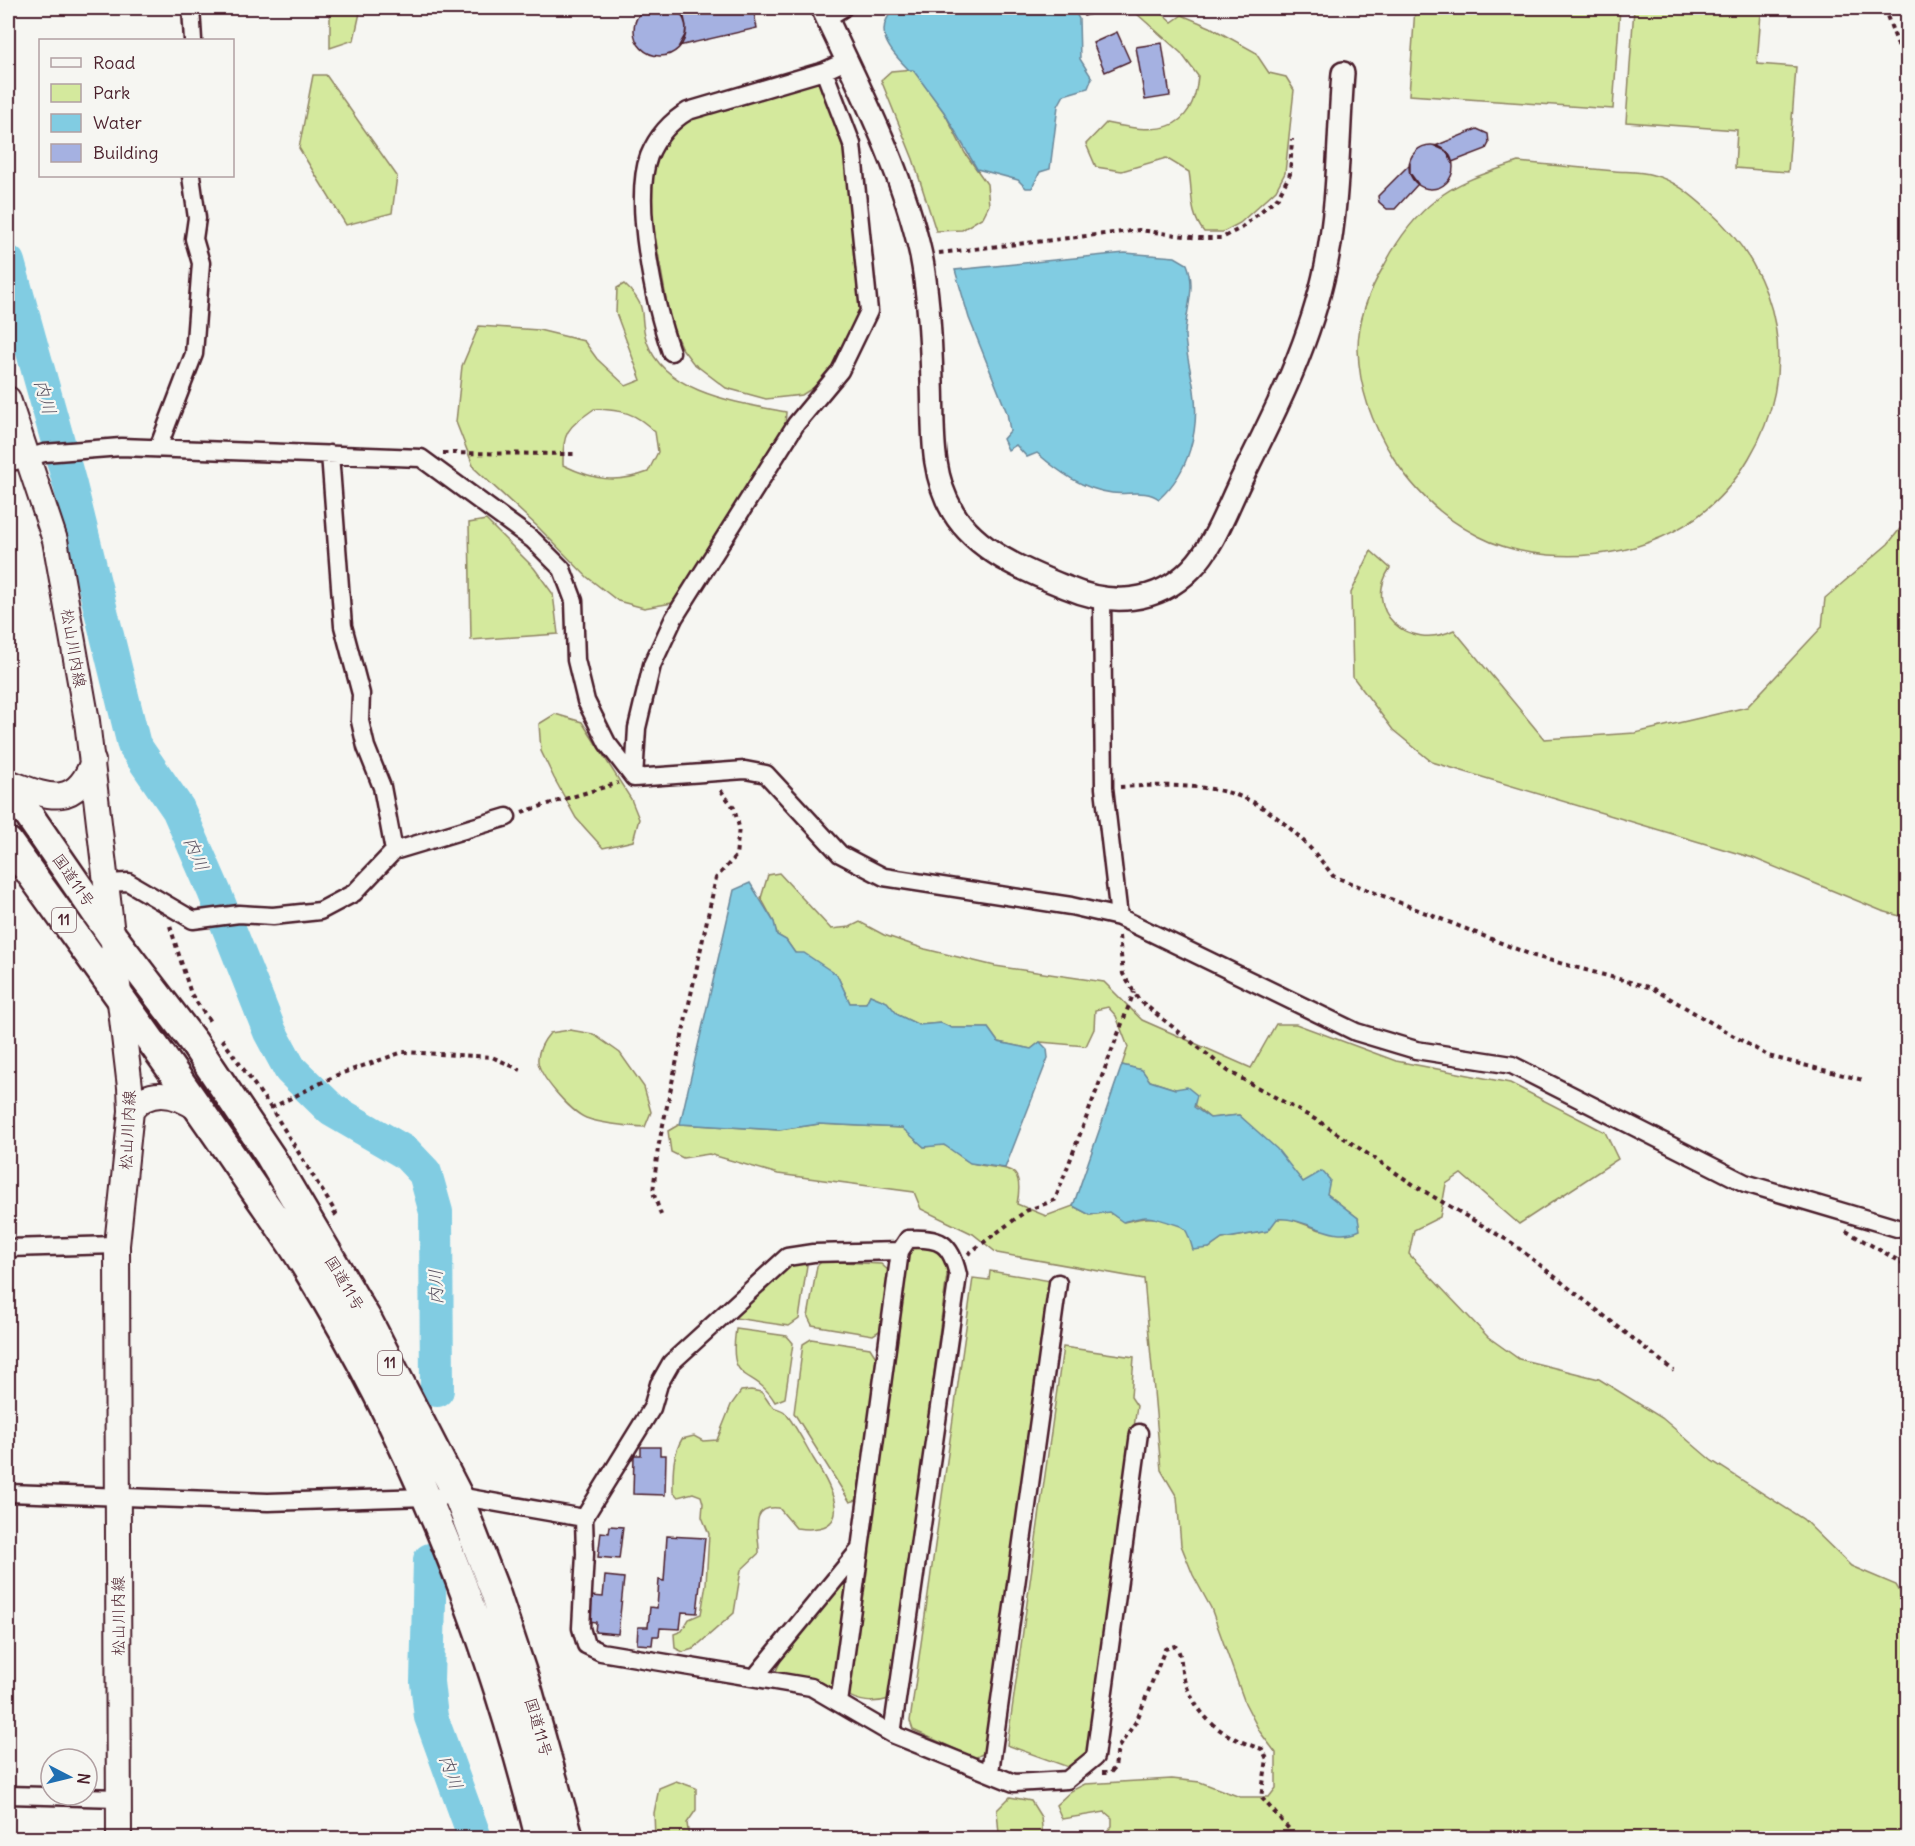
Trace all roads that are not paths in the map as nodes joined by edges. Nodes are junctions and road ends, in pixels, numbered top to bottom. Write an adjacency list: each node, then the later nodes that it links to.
1 (191, 8): 3 (street)
2 (831, 11): 4 (street)
3 (193, 39)
4 (846, 61): 5 (street); 13 (street)
5 (825, 71): 8 (street); 15 (street)
6 (1343, 73): 13 (street)
7 (191, 177): 10 (street)
8 (671, 352)
9 (8, 399): 12 (main road, 松山川内線)
10 (158, 448): 11 (street); 12 (street)
11 (330, 454): 15 (street); 19 (street)
12 (26, 458): 14 (main road, 松山川内線)
13 (1102, 600): 21 (street)
14 (93, 761): 16 (main road); 20 (main road, 松山川内線)
15 (634, 778): 21 (street)
16 (8, 783): 22 (highway, 国道11号 / 11)
17 (507, 817): 19 (street)
18 (8, 842): 23 (highway, 国道11号 / 11)
19 (394, 851): 20 (street)
20 (107, 884): 22 (main road, 松山川内線)
21 (1119, 917): 26 (street)
22 (113, 937): 23 (main road, 松山川内線); 34 (highway, 国道11号 / 11)
23 (121, 999): 24 (main road, 松山川内線); 25 (highway, 国道11号 / 11)
24 (131, 1111): 25 (main road); 27 (main road, 松山川内線)
25 (201, 1111): 35 (highway, 国道11号 / 11)
26 (1897, 1228)
27 (117, 1245): 28 (street); 33 (main road, 松山川内線)
28 (8, 1248)
29 (900, 1251): 36 (street); 37 (street); 40 (street)
30 (1058, 1283): 41 (street)
31 (1139, 1433): 41 (street)
32 (8, 1493): 33 (street)
33 (118, 1496): 35 (street); 43 (main road, 松山川内線)
34 (458, 1496): 35 (street); 36 (street); 46 (highway, 国道11号 / 11)
35 (428, 1498): 45 (highway, 国道11号 / 11)
36 (584, 1518): 38 (street)
37 (860, 1549): 38 (street); 39 (street)
38 (754, 1677): 39 (street)
39 (839, 1703): 40 (street)
40 (892, 1734): 41 (street)
41 (990, 1772)
42 (8, 1795): 43 (street)
43 (119, 1798): 44 (main road, 松山川内線)
44 (118, 1839)
45 (540, 1839)
46 (569, 1839)

